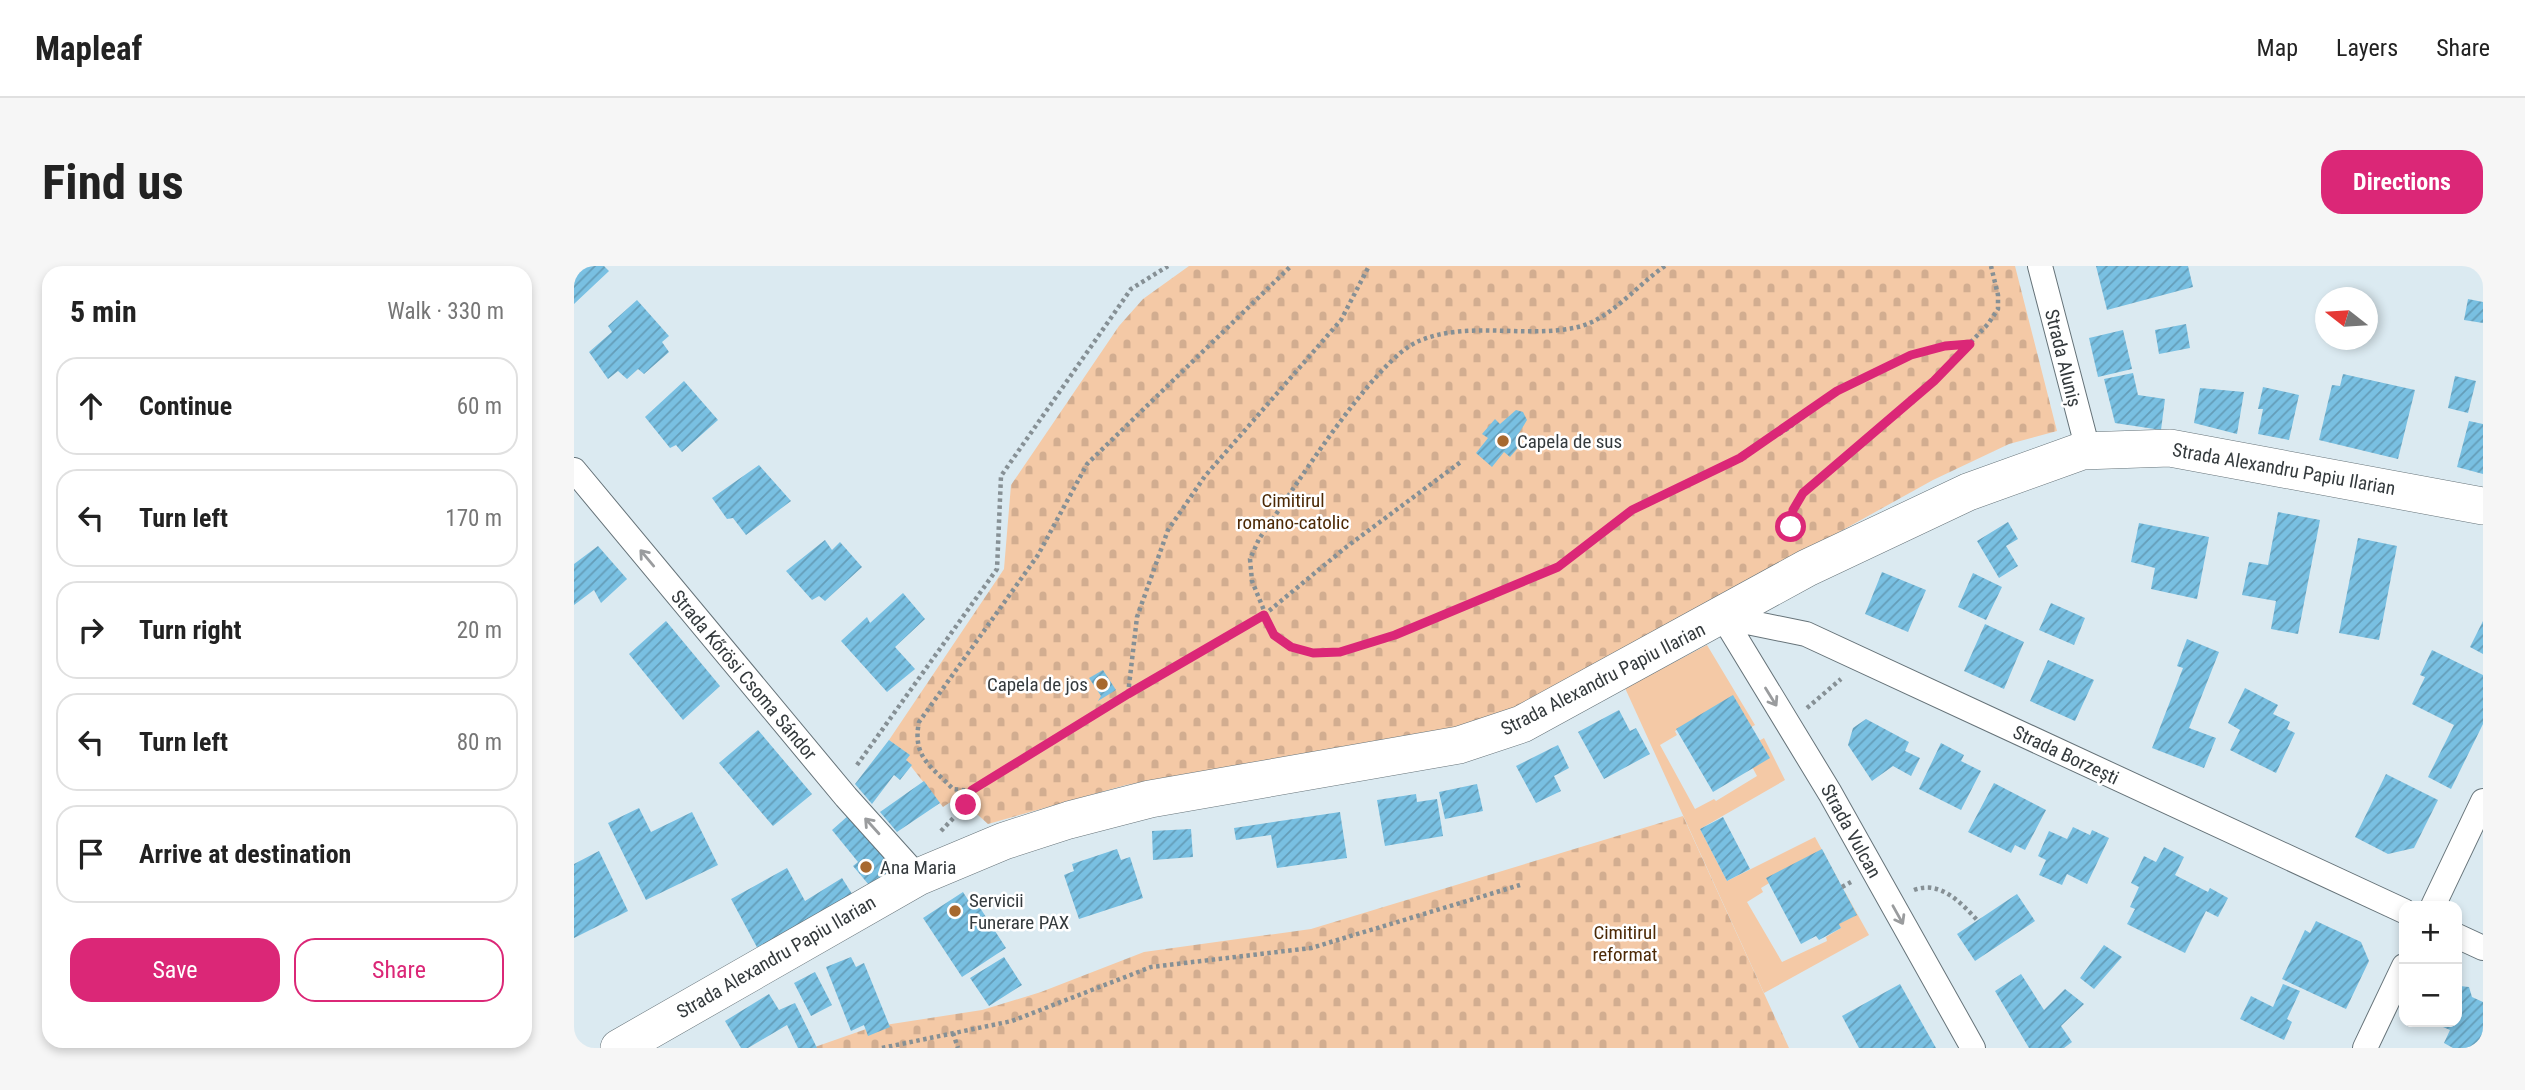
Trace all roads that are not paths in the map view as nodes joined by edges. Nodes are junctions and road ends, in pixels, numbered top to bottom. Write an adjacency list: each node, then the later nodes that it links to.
1 (2040, 266): 2 (street, Strada Aluniș)
2 (2088, 450): 4 (street, Strada Alexandru Papiu Ilarian); 5 (street, Strada Alexandru Papiu Ilarian)
3 (574, 470): 7 (street, Strada Kőrösi Csoma Sándor, one-way to 3)
4 (2483, 506)
5 (1729, 628): 7 (street, Strada Alexandru Papiu Ilarian); 9 (street, Strada Borzești); 14 (street, Strada Vulcan, one-way to 14)
6 (2483, 801): 8 (street)
7 (918, 877): 13 (street, Strada Alexandru Papiu Ilarian)
8 (2435, 901)
9 (2399, 909)
10 (2462, 938): 11 (street)
11 (2483, 948)
12 (2399, 977): 15 (street)
13 (619, 1048)
14 (1973, 1048)
15 (2365, 1048)

